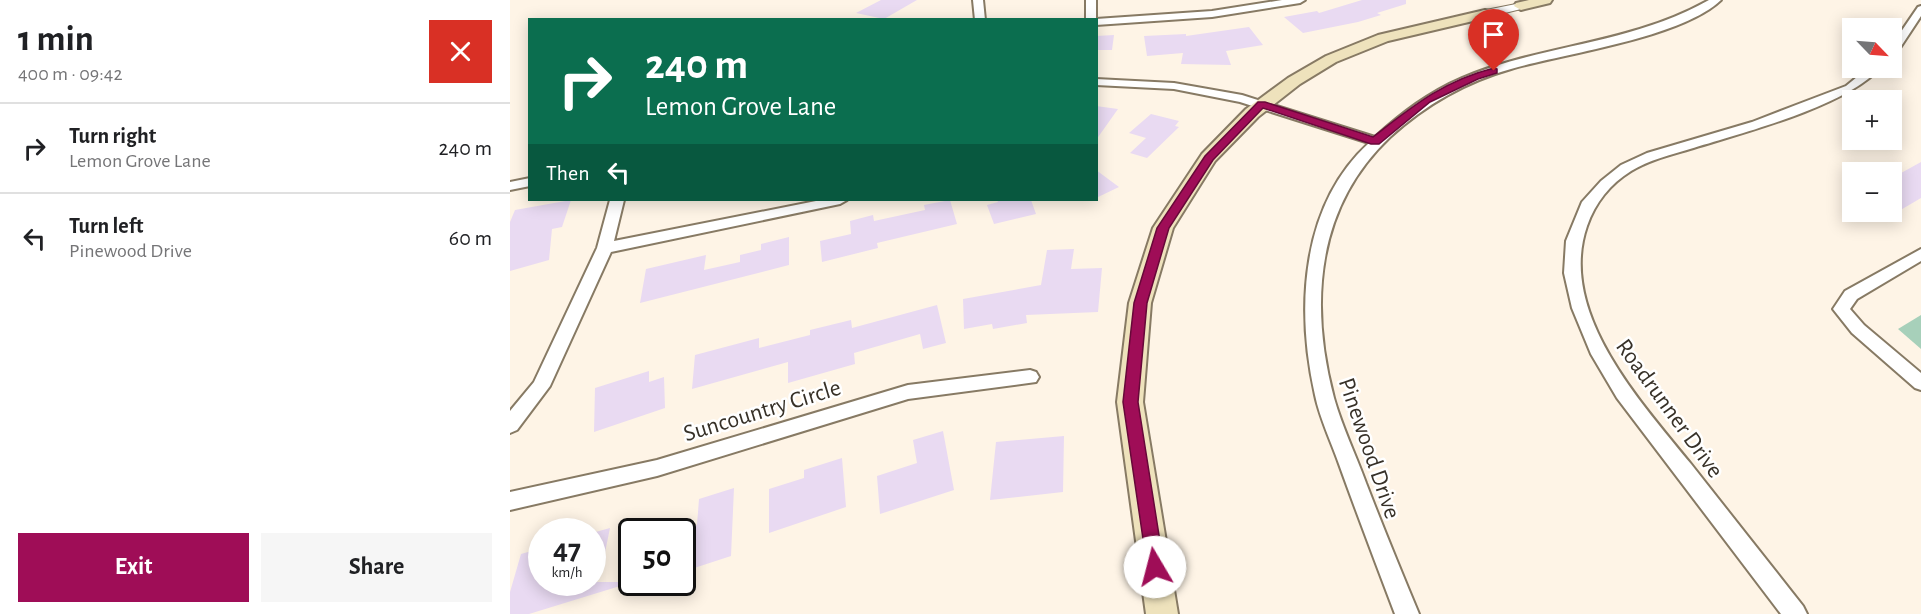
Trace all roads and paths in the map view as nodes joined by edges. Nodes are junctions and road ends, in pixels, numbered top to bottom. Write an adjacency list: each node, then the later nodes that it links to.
1 (978, 0): 9 (street)
2 (1091, 0): 10 (street)
3 (1300, 0): 11 (street)
4 (1545, 0): 6 (main road)
5 (1716, 0): 16 (street, Pinewood Drive)
6 (1521, 6): 8 (street)
7 (1921, 9): 12 (street)
8 (1485, 14): 15 (main road)
9 (979, 18)
10 (1091, 18)
11 (1098, 22)
12 (1902, 37)
13 (1862, 78): 29 (street, Roadrunner Drive)
14 (1098, 82): 15 (street)
15 (1261, 105): 16 (street); 27 (main road)
16 (1375, 141): 28 (street, Pinewood Drive)
17 (528, 182): 18 (street)
18 (510, 186)
19 (617, 201): 21 (street)
20 (835, 201): 21 (street)
21 (605, 248): 25 (street)
22 (1921, 254): 24 (street)
23 (1030, 377): 26 (street, Suncountry Circle)
24 (1921, 383)
25 (510, 425)
26 (510, 501)
27 (1162, 614)
28 (1407, 614)
29 (1795, 614)

